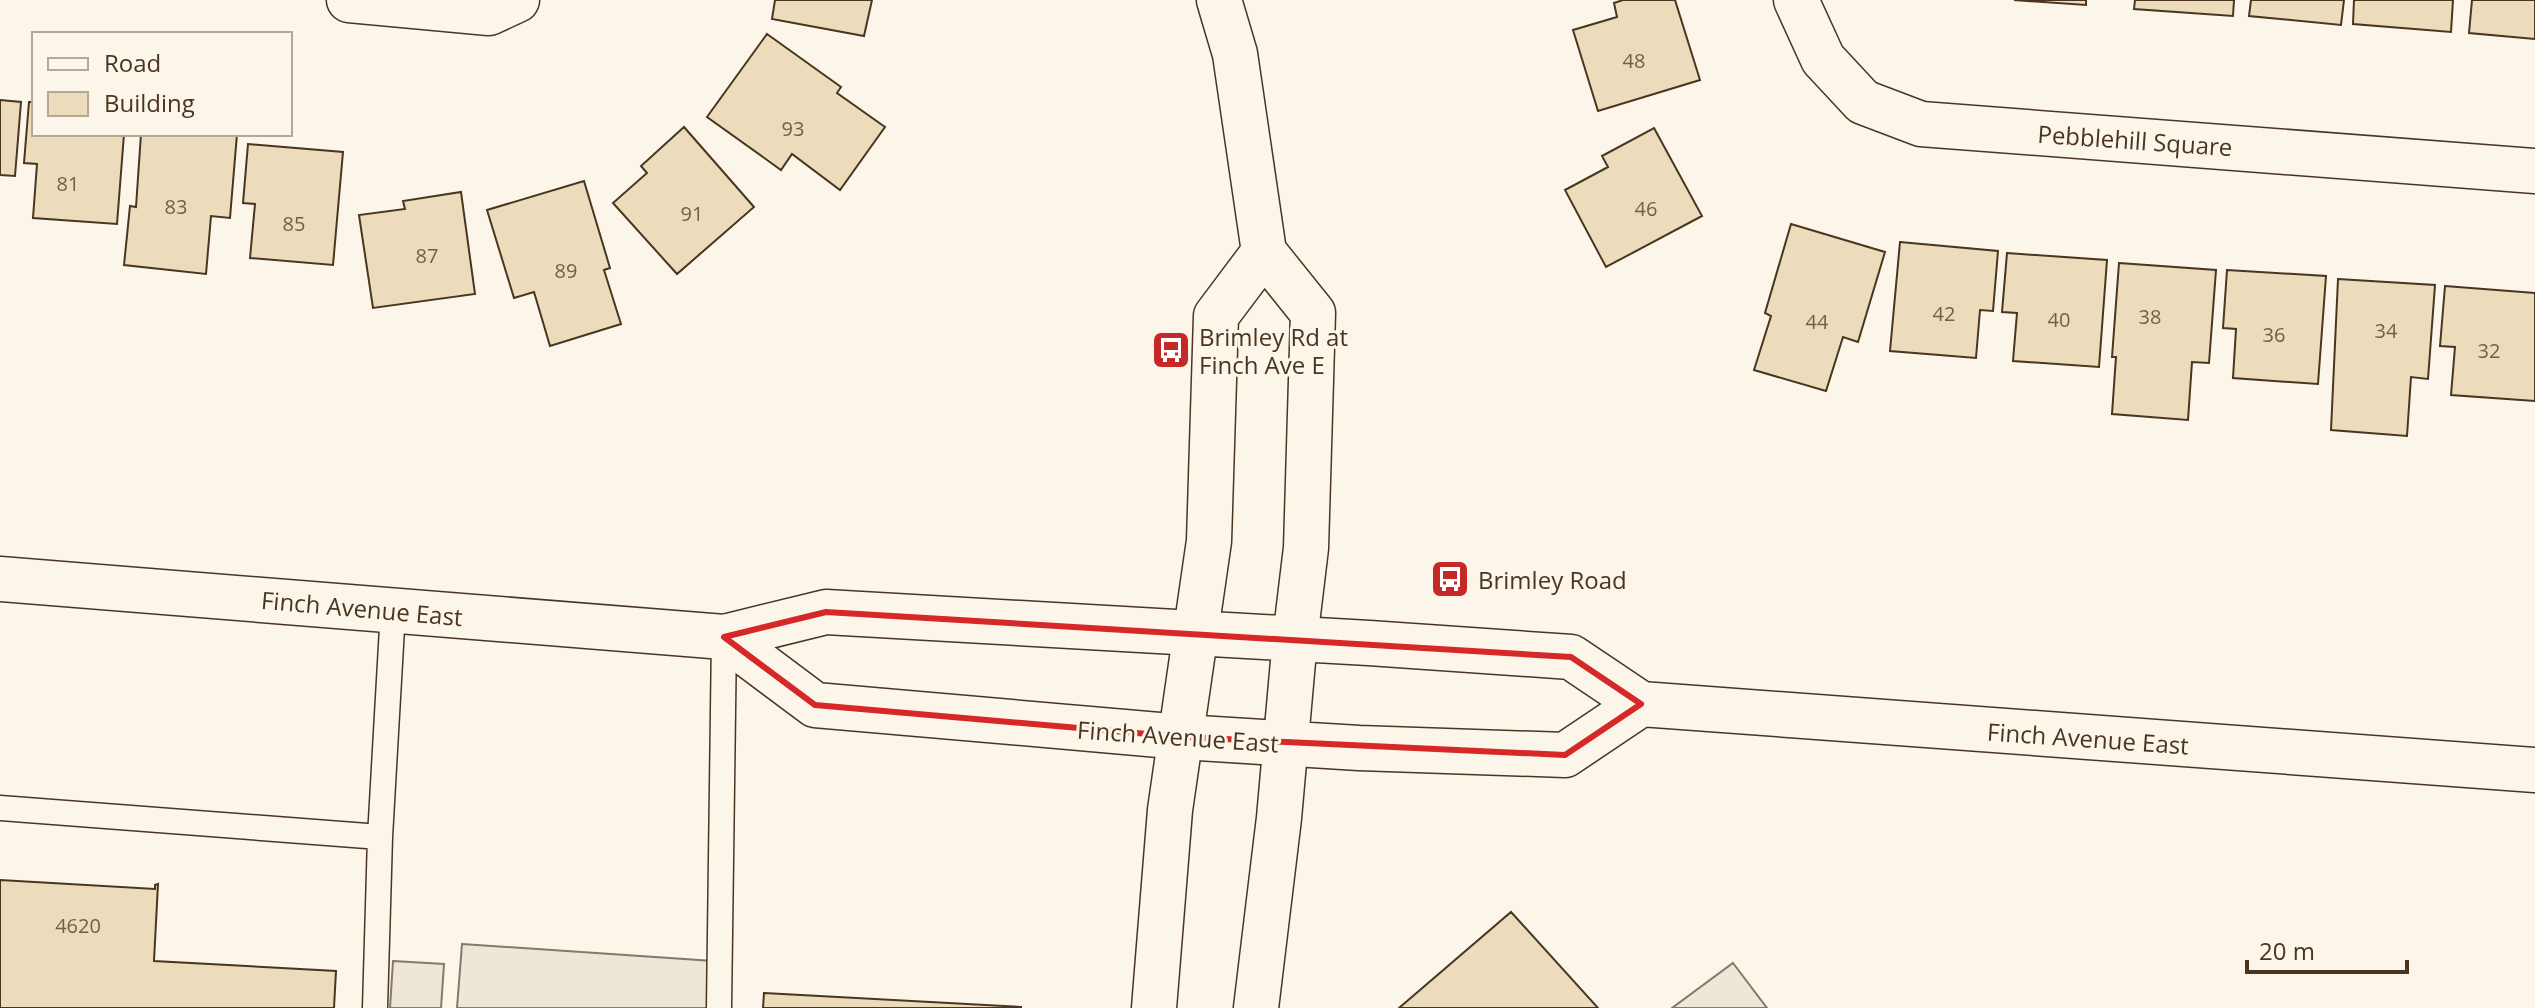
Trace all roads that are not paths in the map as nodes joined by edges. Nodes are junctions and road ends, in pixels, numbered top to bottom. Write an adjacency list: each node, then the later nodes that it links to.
1 (349, 0): 2 (main road)
2 (517, 0)
3 (1219, 0): 6 (main road)
4 (1796, 0): 5 (main road, Pebblehill Square)
5 (2535, 171)
6 (1264, 252): 9 (main road); 11 (main road)
7 (0, 579): 8 (main road, Finch Avenue East)
8 (393, 610): 10 (main road, Finch Avenue East); 17 (lane)
9 (1197, 634): 10 (main road, Finch Avenue East); 11 (main road, Finch Avenue East); 13 (main road)
10 (724, 637): 13 (main road, Finch Avenue East); 19 (lane)
11 (1295, 639): 12 (main road, Finch Avenue East); 14 (main road)
12 (1641, 704): 14 (main road, Finch Avenue East); 15 (main road, Finch Avenue East)
13 (1182, 737): 14 (main road, Finch Avenue East); 20 (main road)
14 (1285, 744): 21 (main road)
15 (2535, 770)
16 (0, 808): 17 (lane)
17 (380, 837): 18 (lane)
18 (375, 1008)
19 (719, 1008)
20 (1154, 1008)
21 (1256, 1008)

